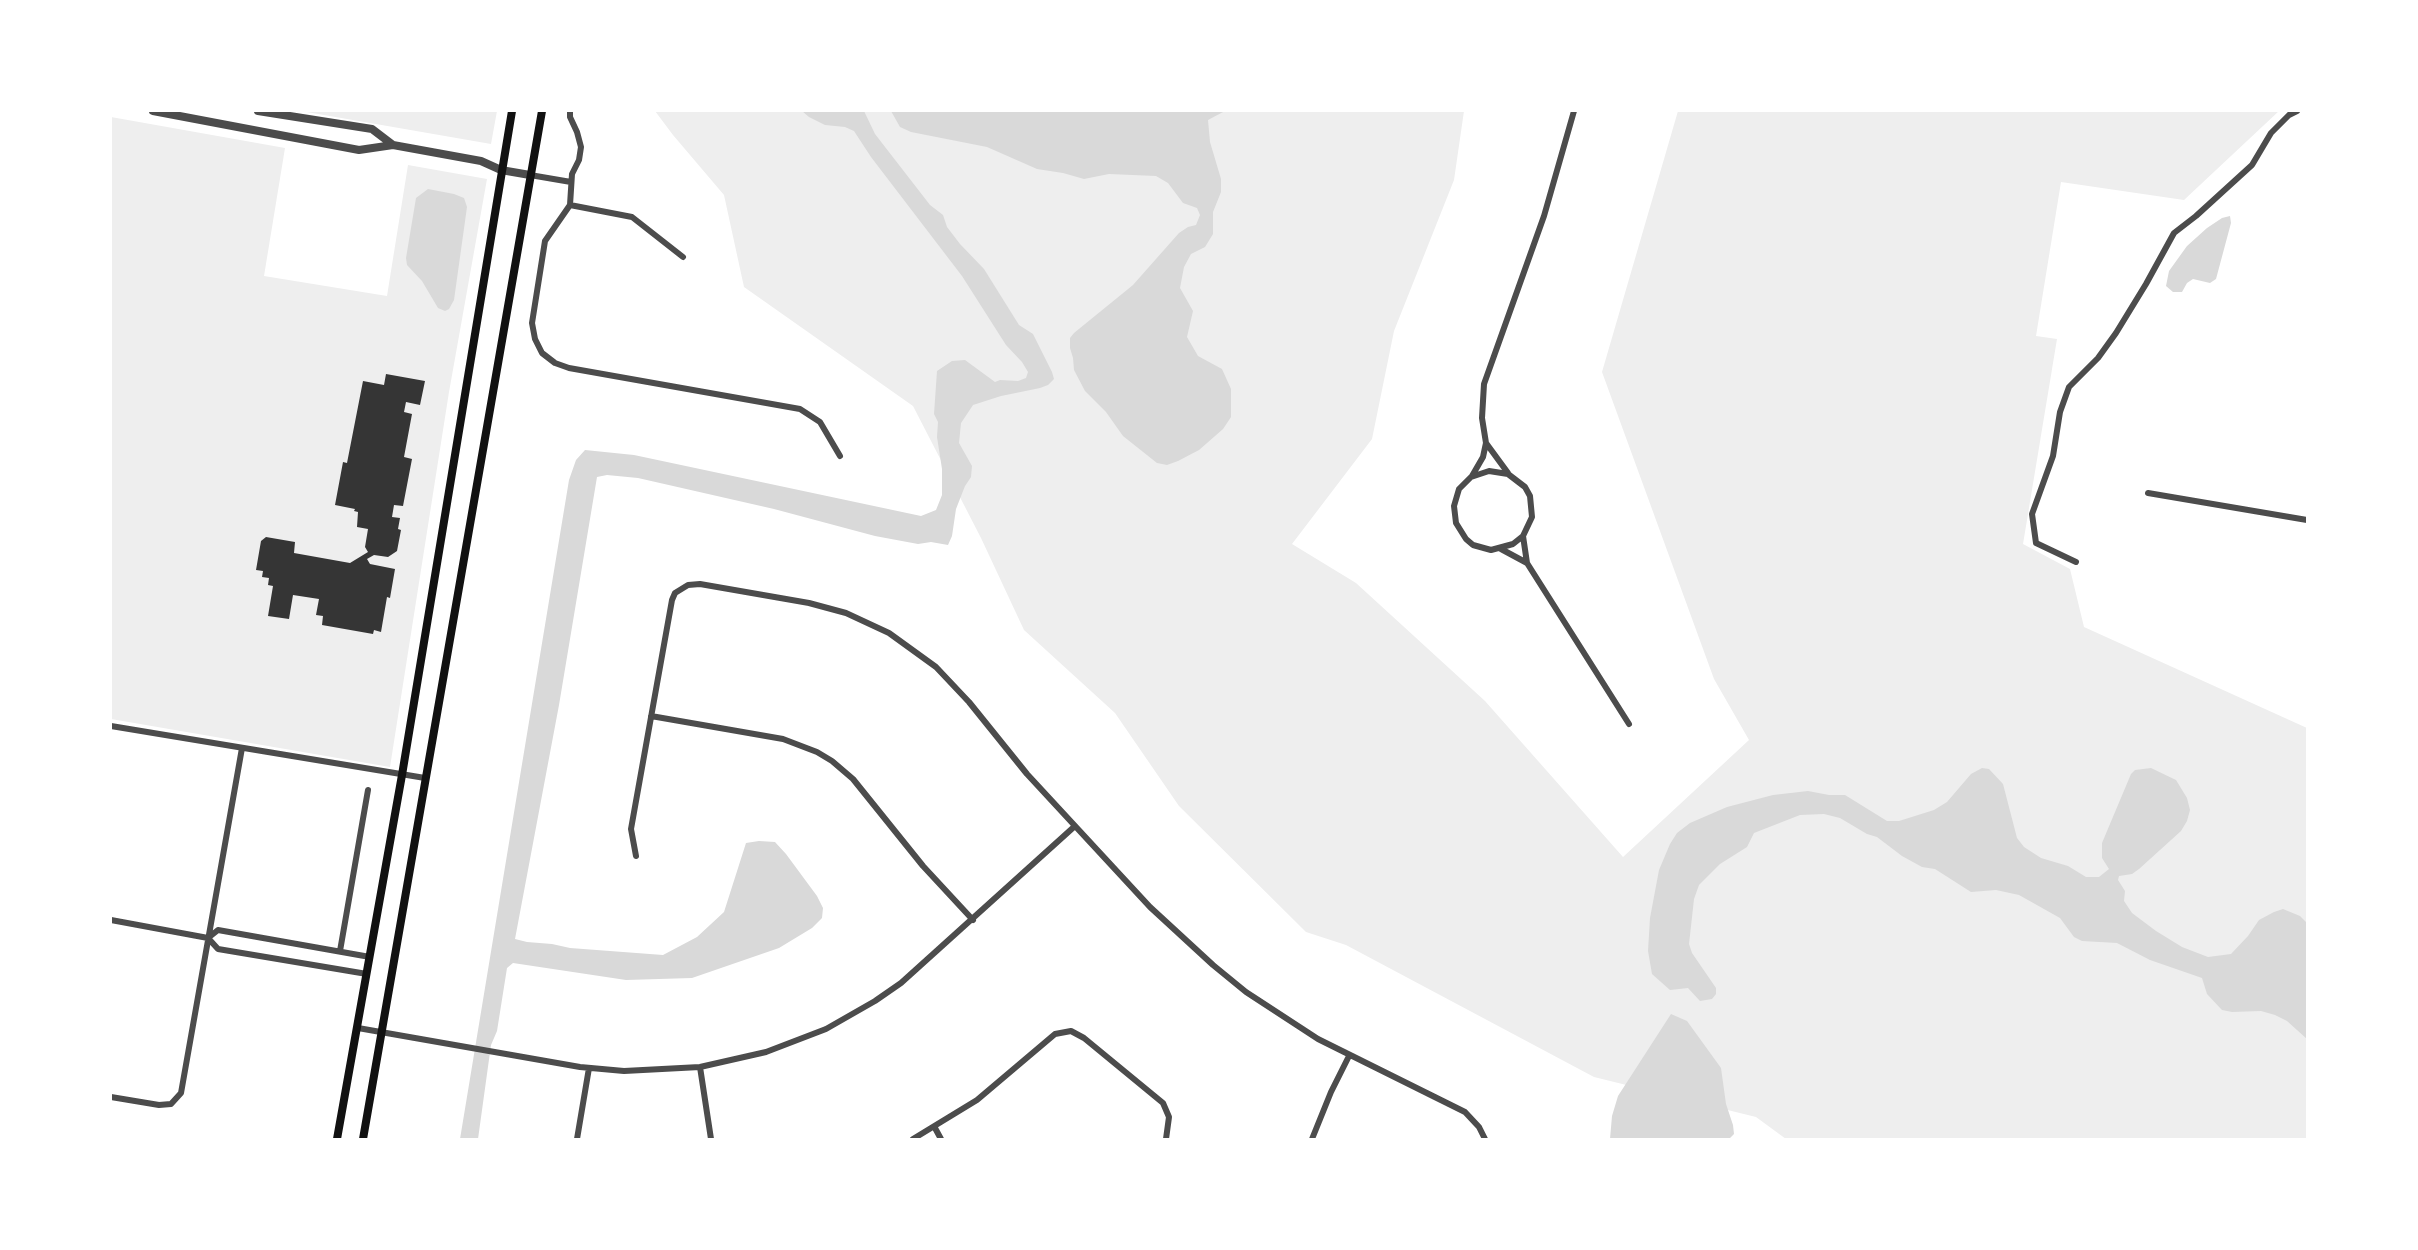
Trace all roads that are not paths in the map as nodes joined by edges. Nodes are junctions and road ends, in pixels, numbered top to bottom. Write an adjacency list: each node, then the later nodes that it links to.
1 (153, 111): 8 (street)
2 (258, 111): 8 (street)
3 (512, 111): 9 (main road)
4 (542, 111): 10 (main road)
5 (570, 111): 11 (street)
6 (1574, 111): 14 (street)
7 (2297, 111): 22 (street)
8 (393, 145): 9 (street)
9 (501, 170): 10 (street); 28 (main road)
10 (530, 175): 11 (street); 29 (main road)
11 (571, 182): 12 (street)
12 (570, 205): 13 (street); 15 (street)
13 (683, 257)
14 (1486, 443): 16 (street); 17 (street)
15 (840, 456)
16 (1508, 474): 17 (street); 20 (street)
17 (1471, 477): 21 (street)
18 (2148, 493): 19 (street)
19 (2307, 520)
20 (1523, 536): 21 (street); 23 (street)
21 (1501, 549): 23 (street)
22 (2076, 562)
23 (1527, 564): 25 (street)
24 (651, 716): 31 (street); 32 (street); 34 (street)
25 (1629, 724)
26 (111, 726): 27 (street)
27 (242, 748): 28 (street); 35 (street)
28 (402, 775): 29 (street); 37 (main road)
29 (425, 778): 40 (main road)
30 (368, 790): 36 (street)
31 (1075, 826): 34 (street); 41 (street)
32 (636, 856)
33 (111, 920): 35 (street)
34 (973, 920): 42 (street)
35 (208, 938): 36 (street); 38 (street); 44 (street)
36 (340, 951): 37 (street)
37 (370, 957): 38 (main road)
38 (367, 974): 39 (main road)
39 (358, 1028): 40 (street); 46 (main road)
40 (381, 1032): 43 (street); 47 (main road)
41 (1349, 1056): 53 (street); 54 (street)
42 (700, 1066): 43 (street); 49 (street)
43 (589, 1068): 48 (street)
44 (111, 1097)
45 (934, 1128): 50 (street); 51 (street); 52 (street)
46 (337, 1139)
47 (363, 1139)
48 (577, 1139)
49 (711, 1139)
50 (914, 1139)
51 (941, 1139)
52 (1166, 1139)
53 (1312, 1139)
54 (1485, 1139)

